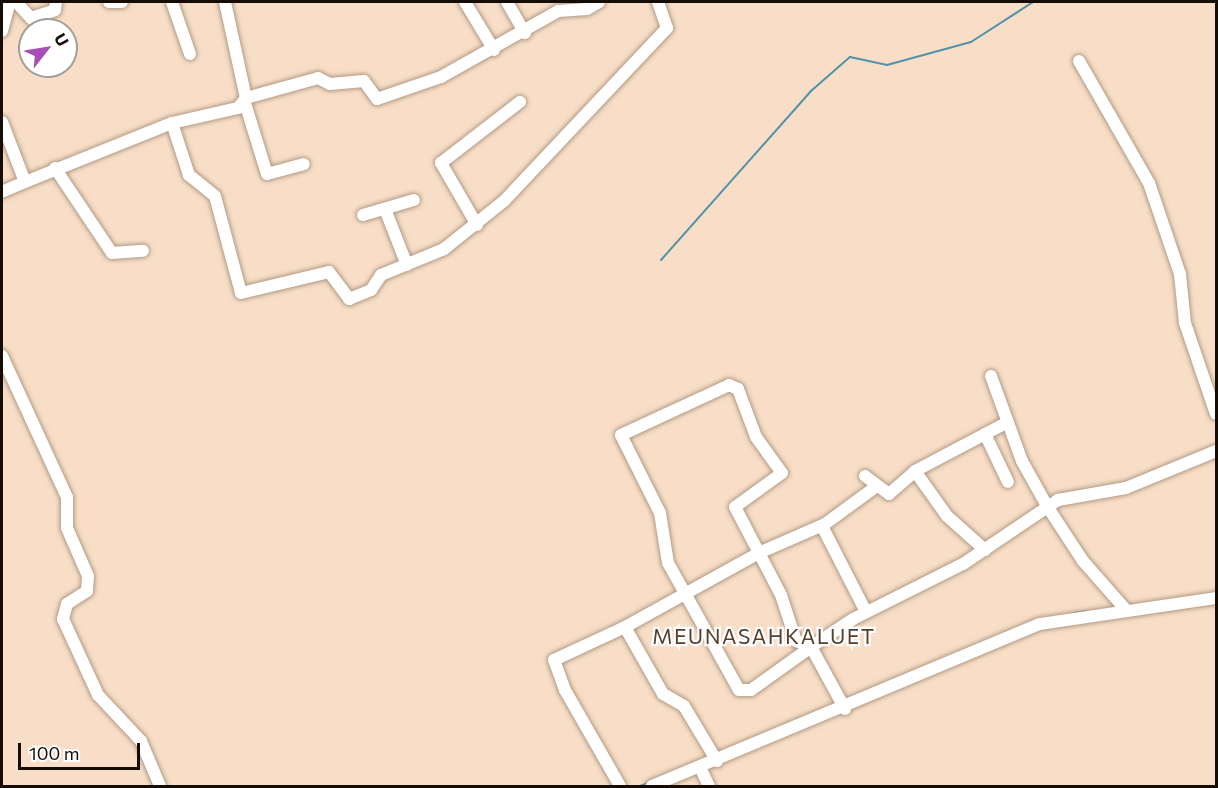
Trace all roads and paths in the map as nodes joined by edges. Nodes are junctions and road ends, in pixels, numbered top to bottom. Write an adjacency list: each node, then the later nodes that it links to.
1 (56, 2): 11 (street)
2 (110, 2): 3 (street)
3 (122, 2)
4 (172, 2): 15 (street)
5 (225, 2): 17 (street)
6 (465, 2): 14 (street)
7 (507, 2): 13 (street)
8 (599, 2): 10 (street)
9 (658, 2): 28 (street)
10 (555, 6): 13 (street)
11 (8, 8): 12 (street)
12 (2, 31)
13 (525, 33): 14 (street)
14 (494, 50): 17 (street)
15 (190, 54)
16 (1079, 61): 33 (street)
17 (246, 101): 20 (street); 21 (street)
18 (520, 102): 28 (street)
19 (2, 122): 23 (street)
20 (172, 123): 22 (street); 30 (street)
21 (304, 164)
22 (55, 168): 23 (street); 29 (street)
23 (25, 182): 24 (street)
24 (2, 192)
25 (414, 200): 26 (street)
26 (385, 209): 27 (street); 30 (street)
27 (363, 215)
28 (477, 225): 30 (street)
29 (143, 251)
30 (407, 265)
31 (2, 356): 55 (street)
32 (991, 376): 35 (street)
33 (1213, 383): 34 (street)
34 (1216, 414)
35 (1008, 422): 36 (street); 42 (street)
36 (985, 434): 38 (street); 40 (street)
37 (1216, 451): 42 (street)
38 (915, 471): 41 (street); 44 (street)
39 (865, 476): 41 (street)
40 (1008, 482)
41 (877, 486): 43 (street)
42 (1047, 506): 44 (street); 48 (street)
43 (822, 526): 45 (street); 49 (street)
44 (985, 550): 49 (street)
45 (761, 552): 46 (street); 46 (street); 51 (street)
46 (684, 595): 50 (street); 51 (street)
47 (1216, 598): 48 (street)
48 (1125, 610): 52 (street)
49 (866, 612): 51 (street)
50 (625, 627): 53 (street); 56 (street)
51 (811, 647): 52 (street)
52 (844, 706): 53 (street)
53 (715, 757): 54 (street)
54 (700, 767): 57 (street); 58 (street)
55 (160, 786)
56 (620, 786)
57 (652, 786)
58 (709, 786)

